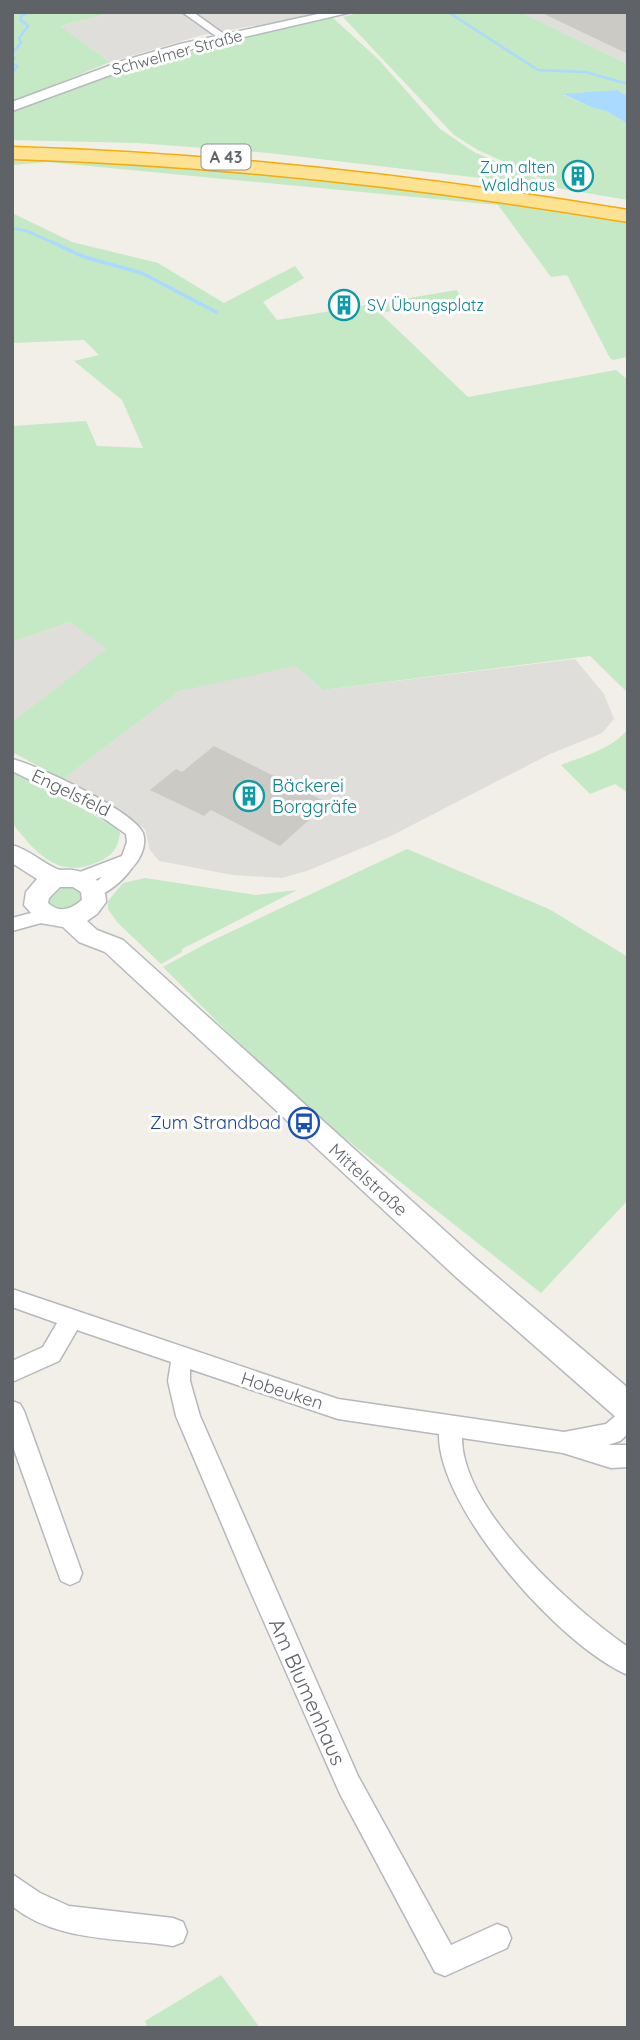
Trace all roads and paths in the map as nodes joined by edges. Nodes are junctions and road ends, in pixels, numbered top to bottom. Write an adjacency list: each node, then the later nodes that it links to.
1 (186, 12): 3 (street)
2 (346, 12): 3 (main road, Schwelmer Straße)
3 (223, 37): 4 (main road, Schwelmer Straße)
4 (12, 107)
5 (12, 145): 7 (highway, A 43)
6 (12, 153): 7 (highway, A 43)
7 (522, 193): 8 (highway, A 43); 9 (highway, A 43)
8 (628, 204)
9 (628, 216)
10 (12, 764): 12 (street, Engelsfeld)
11 (13, 854): 12 (main road, Mittelstraße)
12 (63, 899): 13 (street); 14 (street); 19 (main road, Mittelstraße)
13 (12, 915)
14 (12, 925)
15 (12, 1298): 16 (street, Hobeuken)
16 (71, 1320): 17 (street, Hobeuken); 18 (street)
17 (184, 1358): 22 (street, Hobeuken); 29 (street, Am Blumenhaus)
18 (12, 1372)
19 (628, 1408)
20 (12, 1411): 25 (street)
21 (628, 1419): 23 (street, Hobeuken)
22 (451, 1426): 23 (street, Hobeuken); 26 (street)
23 (563, 1442): 24 (street, Hobeuken)
24 (628, 1456)
25 (69, 1573)
26 (628, 1662)
27 (12, 1888): 28 (street)
28 (173, 1933)
29 (497, 1938)

